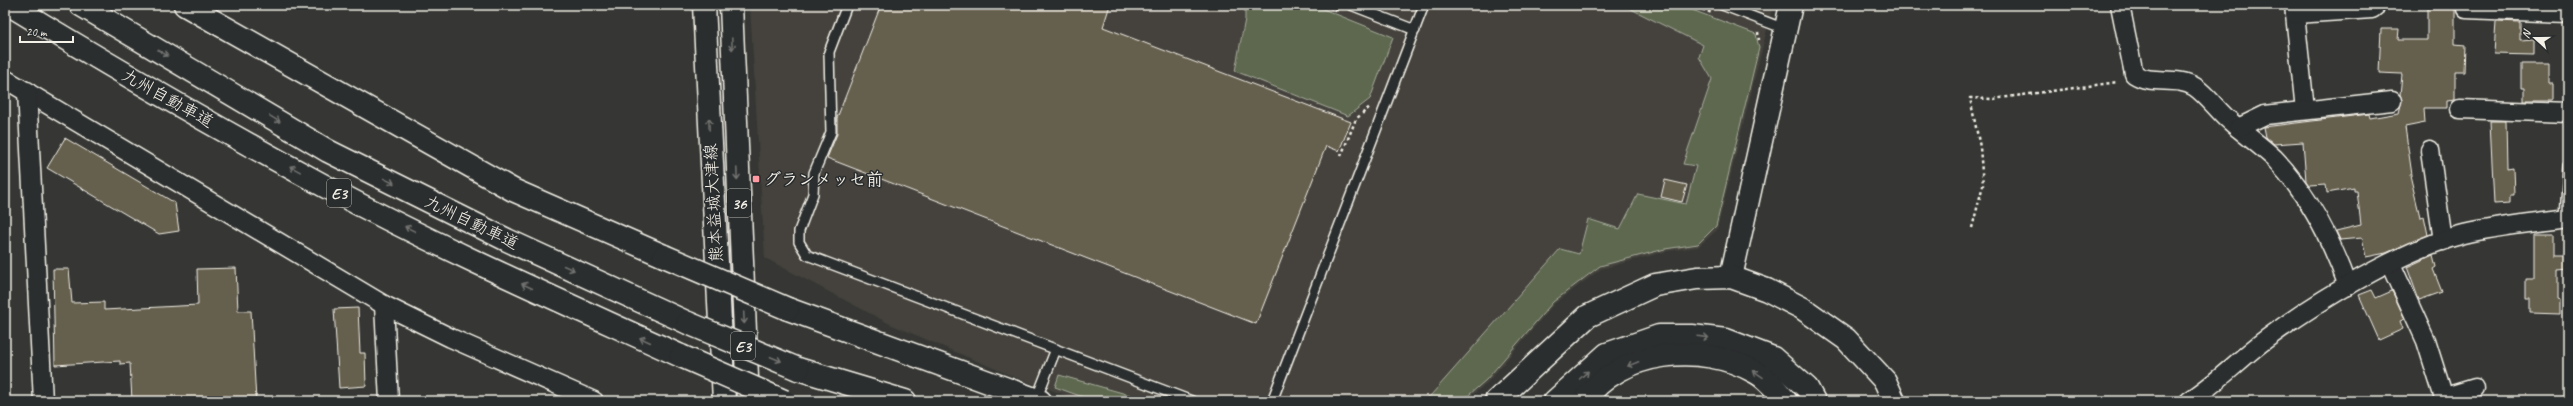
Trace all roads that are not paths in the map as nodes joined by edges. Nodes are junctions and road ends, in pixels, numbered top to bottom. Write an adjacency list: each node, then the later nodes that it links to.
1 (10, 5): 43 (main road, 九州自動車道 / E3, one-way to 1, bridge)
2 (81, 5): 34 (main road, 九州自動車道 / E3, one-way to 34, bridge)
3 (185, 5): 37 (main road, bridge)
4 (704, 5): 41 (main road, 熊本益城大津線 / 36, one-way to 4)
5 (731, 5): 42 (main road, 熊本益城大津線 / 36, one-way to 42)
6 (847, 5): 33 (lane)
7 (1351, 5): 17 (lane)
8 (1424, 5): 17 (lane)
9 (1722, 5): 16 (lane)
10 (1791, 5): 16 (main road)
11 (2120, 5): 24 (street)
12 (2377, 5): 13 (street)
13 (2295, 9): 22 (street)
14 (2466, 9): 15 (street)
15 (2568, 13)
16 (1785, 29): 30 (main road)
17 (1415, 30): 47 (lane)
18 (5, 78): 19 (street)
19 (27, 91): 32 (street); 38 (street)
20 (2392, 100): 22 (street)
21 (2460, 109): 23 (street)
22 (2305, 110): 24 (street)
23 (2568, 113)
24 (2238, 128): 31 (street)
25 (2430, 150): 28 (street)
26 (2568, 166): 27 (lane)
27 (2566, 218): 28 (street)
28 (2443, 241): 29 (street)
29 (2391, 264): 31 (street); 36 (street)
30 (1731, 277): 48 (main road); 53 (main road)
31 (2348, 286): 54 (street)
32 (384, 305): 39 (street); 40 (street)
33 (1056, 349): 37 (lane); 46 (lane)
34 (798, 369): 44 (main road, 九州自動車道 / E3); 45 (main road)
35 (2475, 388): 36 (street)
36 (2445, 399)
37 (1038, 400)
38 (43, 401)
39 (389, 401)
40 (594, 401)
41 (724, 401)
42 (748, 401)
43 (784, 401)
44 (882, 401)
45 (905, 401)
46 (1192, 401)
47 (1272, 401)
48 (1496, 401)
49 (1555, 401): 52 (main road, one-way to 52)
50 (1584, 401): 51 (main road, one-way to 50)
51 (1786, 401)
52 (1814, 401)
53 (1894, 401)
54 (2189, 401)

